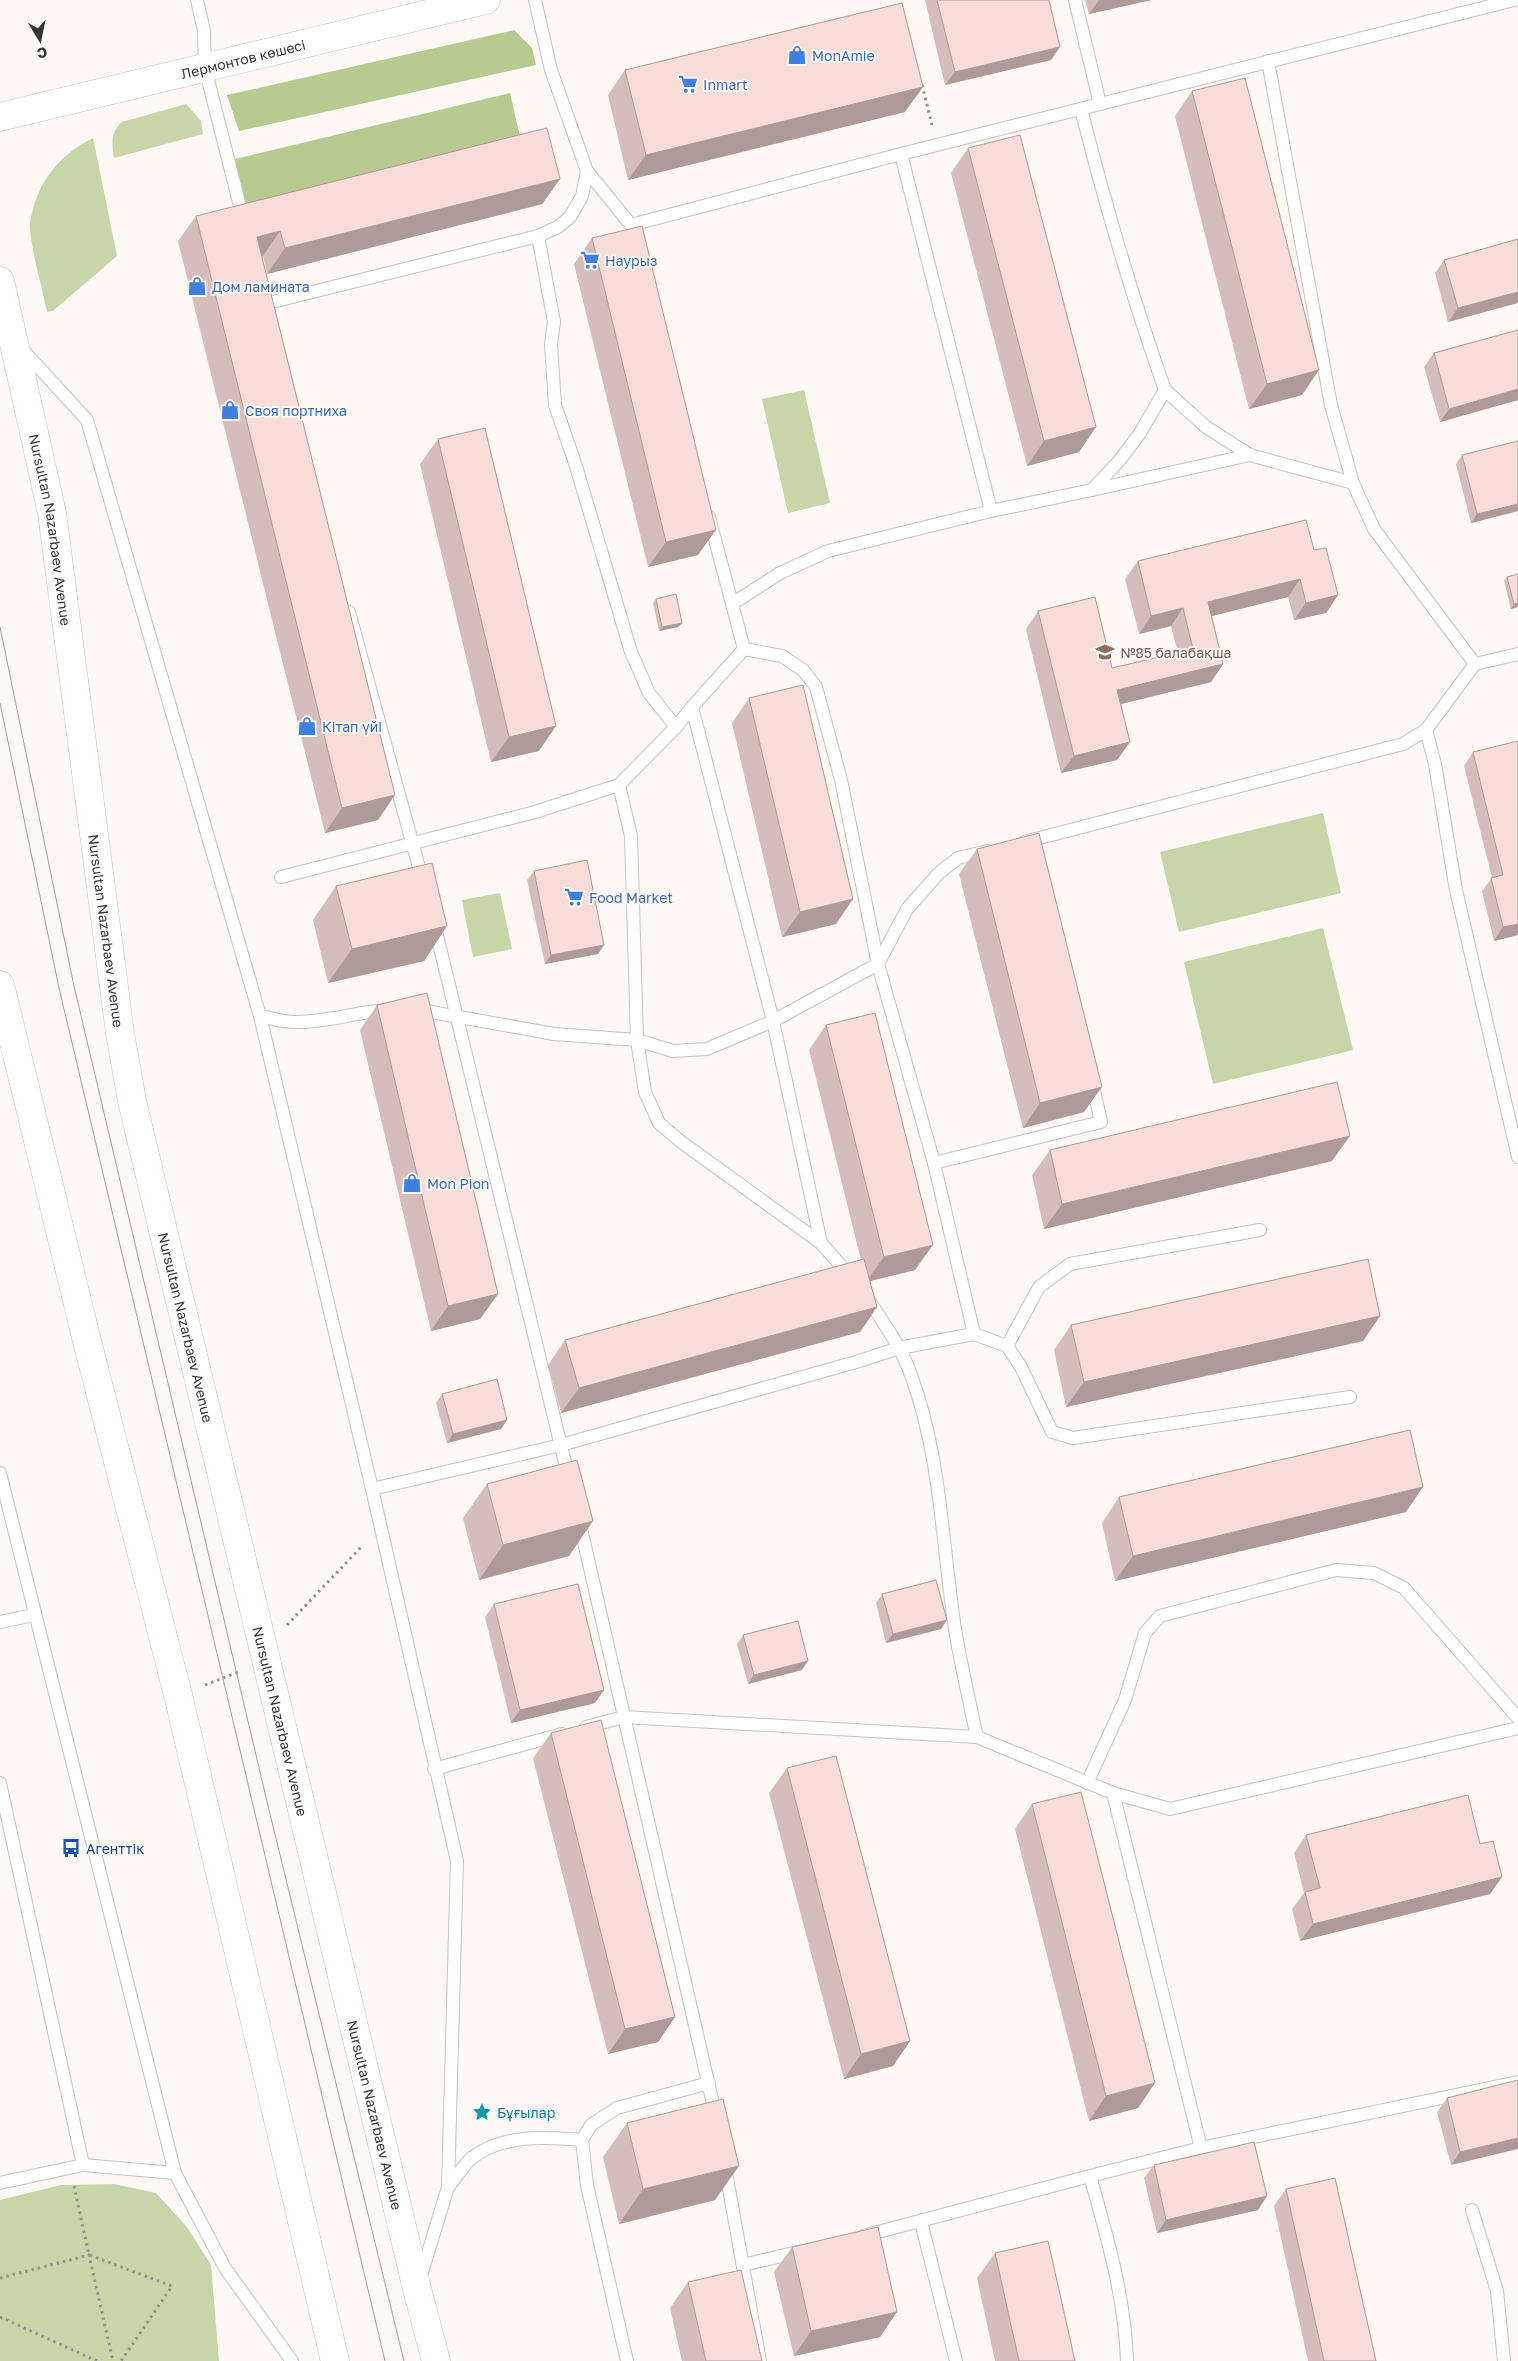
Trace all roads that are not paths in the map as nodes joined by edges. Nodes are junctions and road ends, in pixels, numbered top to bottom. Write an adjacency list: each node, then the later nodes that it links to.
1 (197, 0): 7 (lane)
2 (486, 0): 7 (main road, Лермонтов көшесі)
3 (535, 0): 12 (lane)
4 (1075, 0): 8 (lane)
5 (1514, 0): 6 (lane)
6 (1268, 62): 8 (lane); 20 (lane)
7 (205, 68): 10 (main road, Лермонтов көшесі); 13 (lane)
8 (1100, 104): 9 (lane)
9 (1081, 109): 11 (lane); 18 (lane)
10 (0, 117)
11 (901, 154): 12 (lane); 23 (lane)
12 (587, 171): 14 (lane)
13 (244, 225)
14 (538, 236): 16 (lane); 30 (lane)
15 (0, 281): 17 (main road, Nursultan Nazarbaev Avenue)
16 (264, 304)
17 (14, 341): 39 (lane); 81 (main road, Nursultan Nazarbaev Avenue)
18 (1165, 390): 19 (lane); 21 (lane)
19 (1250, 454): 20 (lane); 21 (lane)
20 (1353, 483): 28 (lane)
21 (1092, 490): 23 (lane)
22 (707, 509): 25 (lane)
23 (992, 511): 25 (lane)
24 (347, 603): 33 (lane)
25 (732, 604): 26 (lane)
26 (744, 649): 29 (lane); 37 (lane)
27 (1518, 654): 28 (lane)
28 (1475, 664): 31 (lane)
29 (692, 707): 30 (lane); 41 (lane)
30 (676, 727): 32 (lane)
31 (1426, 730): 37 (lane); 44 (lane)
32 (619, 785): 33 (lane); 42 (lane)
33 (413, 843): 34 (lane); 35 (lane)
34 (281, 877)
35 (426, 892)
36 (431, 911): 40 (lane)
37 (878, 964): 41 (lane); 45 (lane)
38 (0, 985): 83 (main road)
39 (260, 1016): 40 (lane); 54 (lane)
40 (458, 1017): 42 (lane); 52 (lane)
41 (773, 1021): 42 (lane); 47 (lane)
42 (637, 1040): 47 (lane)
43 (1088, 1066): 45 (lane)
44 (1518, 1157)
45 (934, 1163): 48 (lane)
46 (1260, 1230): 49 (lane)
47 (821, 1243): 50 (lane)
48 (974, 1334): 49 (lane); 50 (lane)
49 (1007, 1346): 51 (lane)
50 (900, 1348): 52 (lane); 60 (lane)
51 (1350, 1397)
52 (561, 1445): 54 (lane); 57 (lane)
53 (0, 1473): 55 (lane)
54 (372, 1489): 61 (lane)
55 (34, 1614): 56 (lane); 72 (lane)
56 (0, 1622)
57 (624, 1717): 60 (lane); 61 (lane); 66 (lane)
58 (1518, 1718): 63 (lane)
59 (1518, 1728): 64 (lane)
60 (976, 1737): 63 (lane)
61 (434, 1769): 75 (lane)
62 (0, 1783): 71 (lane)
63 (1087, 1783): 64 (lane)
64 (1113, 1793): 69 (lane)
65 (1518, 2082): 69 (lane)
66 (709, 2083): 67 (lane); 68 (lane)
67 (718, 2131)
68 (582, 2140): 75 (lane); 85 (lane)
69 (1201, 2148): 73 (lane)
70 (722, 2150): 80 (lane)
71 (83, 2165): 72 (lane); 74 (lane)
72 (175, 2173): 82 (lane)
73 (1090, 2176): 77 (lane); 88 (lane)
74 (0, 2183)
75 (448, 2187): 81 (lane)
76 (1472, 2210): 89 (lane)
77 (921, 2222): 78 (lane); 87 (lane)
78 (846, 2240)
79 (818, 2247): 80 (lane)
80 (743, 2265): 86 (lane)
81 (417, 2289): 84 (main road, Nursultan Nazarbaev Avenue)
82 (292, 2361)
83 (336, 2361)
84 (436, 2361)
85 (628, 2361)
86 (760, 2361)
87 (956, 2361)
88 (1127, 2361)
89 (1504, 2361)

